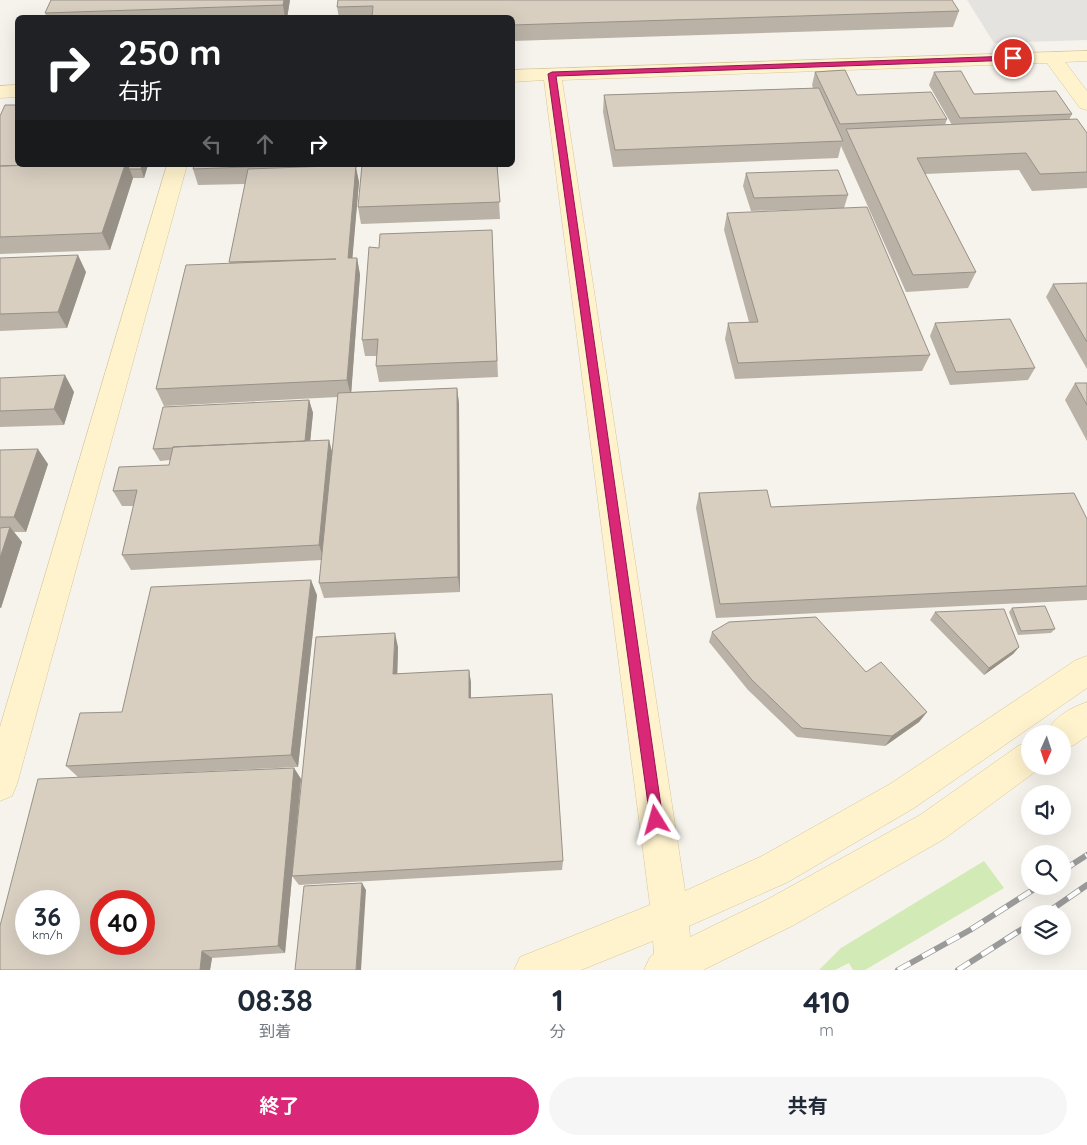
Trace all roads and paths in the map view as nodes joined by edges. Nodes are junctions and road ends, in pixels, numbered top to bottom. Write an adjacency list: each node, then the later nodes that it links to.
1 (1087, 56): 2 (street)
2 (1052, 57): 3 (street); 7 (street)
3 (552, 74): 4 (street); 14 (street)
4 (515, 76)
5 (15, 91): 6 (street)
6 (0, 92)
7 (1087, 104)
8 (176, 167): 13 (street)
9 (1087, 670): 14 (street)
10 (1087, 717): 11 (street)
11 (1071, 728)
12 (1021, 763): 15 (street)
13 (0, 784)
14 (670, 916): 15 (street); 16 (street)
15 (671, 969)
16 (533, 970)

